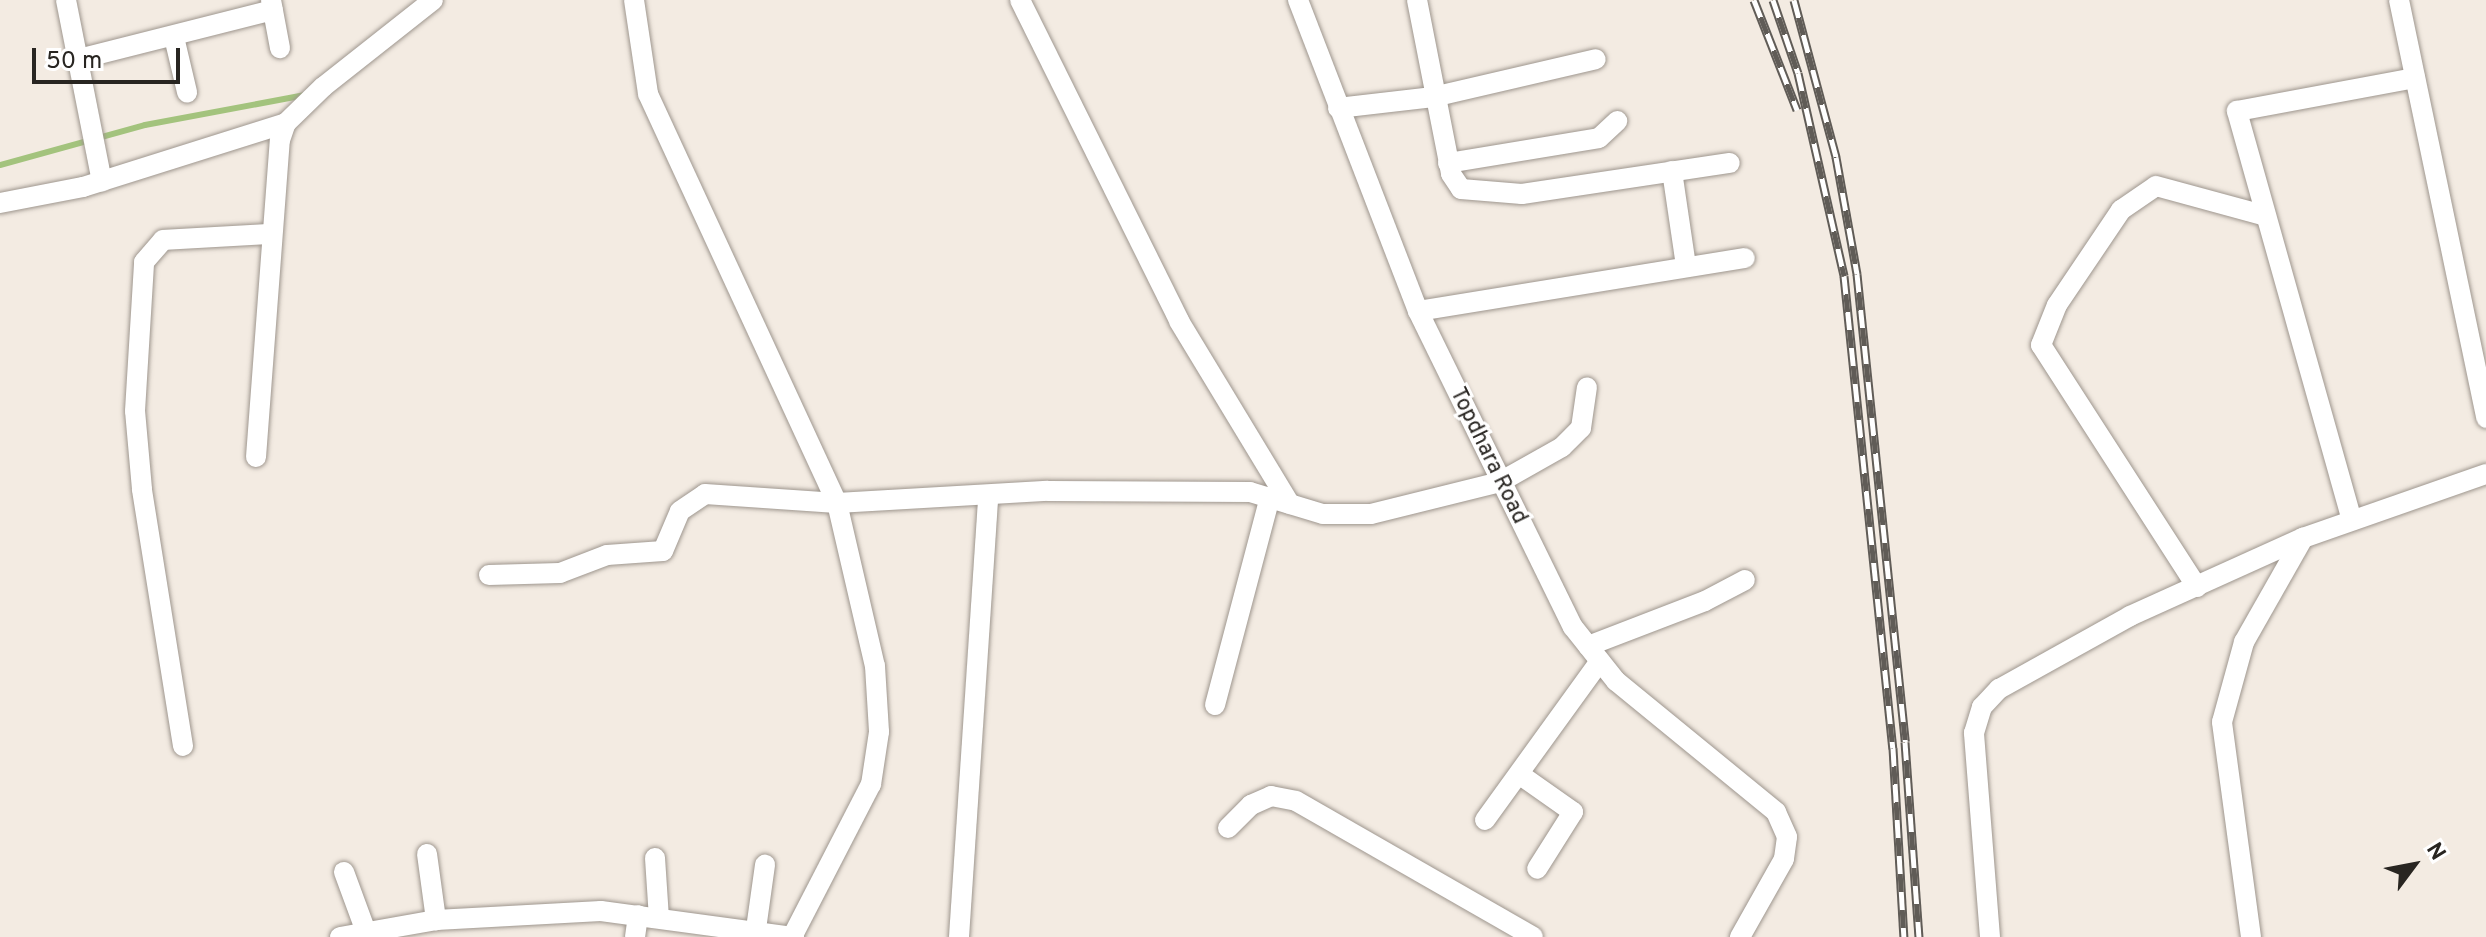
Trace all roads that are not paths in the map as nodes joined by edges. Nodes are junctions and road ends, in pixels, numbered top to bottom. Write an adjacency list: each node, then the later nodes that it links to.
1 (66, 0): 12 (street)
2 (433, 0): 18 (street)
3 (634, 0): 36 (street)
4 (1020, 0): 35 (street)
5 (1298, 0): 16 (street, Topdhara Road)
6 (1417, 0): 15 (street)
7 (2399, 0): 13 (street)
8 (272, 5): 9 (street); 10 (street)
9 (174, 37): 12 (street); 14 (street)
10 (280, 48)
11 (1596, 59): 15 (street)
12 (75, 60): 22 (street)
13 (2415, 78): 24 (street); 30 (street)
14 (187, 92)
15 (1433, 97): 16 (street); 19 (street)
16 (1338, 108): 28 (street, Topdhara Road)
17 (1617, 121): 19 (street)
18 (286, 123): 22 (street); 25 (street)
19 (1448, 163): 21 (street)
20 (1730, 163): 21 (street)
21 (1672, 171): 27 (street)
22 (102, 181): 23 (street)
23 (0, 203)
24 (2263, 215): 37 (street); 41 (street)
25 (272, 234): 31 (street); 44 (street)
26 (1745, 258): 27 (street)
27 (1686, 266): 28 (street)
28 (1418, 311): 33 (street, Topdhara Road)
29 (1587, 387): 33 (street)
30 (2486, 418)
31 (256, 457)
32 (2486, 474): 37 (street)
33 (1500, 482): 35 (street); 42 (street, Topdhara Road)
34 (988, 498): 35 (street); 36 (street); 61 (street)
35 (1280, 500): 43 (street)
36 (837, 503): 39 (street); 60 (street)
37 (2351, 517): 38 (street)
38 (2303, 538): 41 (street); 65 (street)
39 (489, 575)
40 (1745, 580): 42 (street)
41 (2197, 587): 64 (street)
42 (1594, 654): 45 (street); 63 (street, Topdhara Road)
43 (1215, 705)
44 (183, 746)
45 (1519, 774): 46 (street); 51 (street)
46 (1485, 820)
47 (1228, 828): 62 (street)
48 (427, 854): 55 (street)
49 (655, 858): 54 (street)
50 (765, 865): 57 (street)
51 (1537, 869)
52 (344, 872): 56 (street)
53 (638, 915): 54 (street); 55 (street); 59 (street)
54 (659, 918): 57 (street)
55 (436, 920): 56 (street)
56 (365, 929): 58 (street)
57 (756, 929): 60 (street)
58 (340, 937)
59 (635, 937)
60 (792, 937)
61 (959, 937)
62 (1533, 937)
63 (1740, 937)
64 (1990, 937)
65 (2251, 937)

